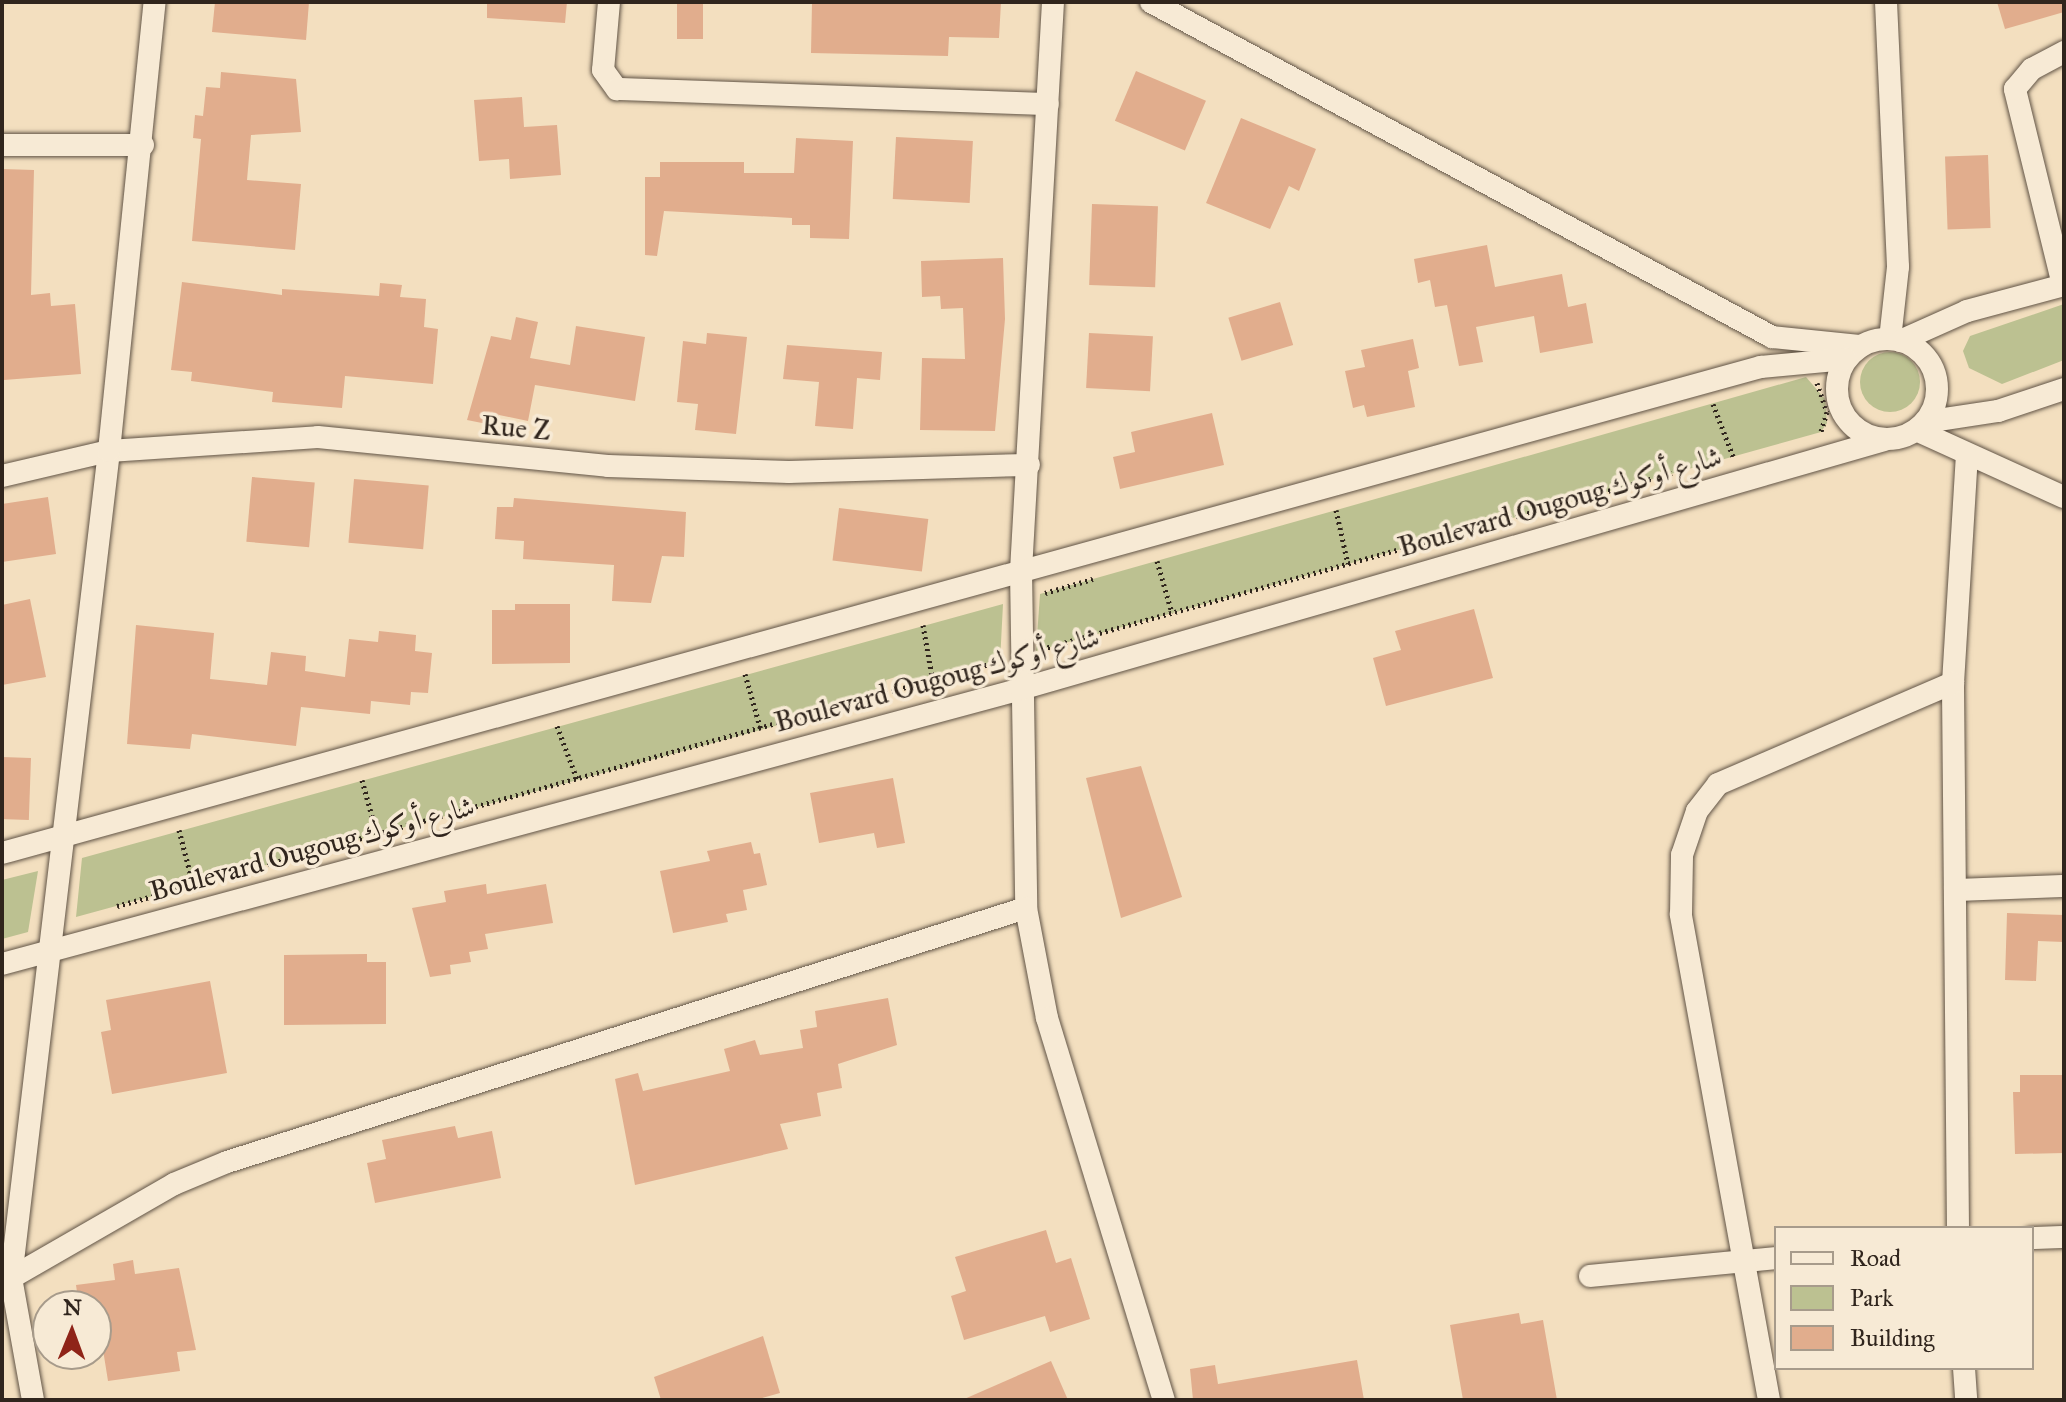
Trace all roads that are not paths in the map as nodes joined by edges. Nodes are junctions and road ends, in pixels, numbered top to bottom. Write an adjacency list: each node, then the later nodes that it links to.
1 (155, 2): 9 (street)
2 (609, 2): 7 (street)
3 (1053, 2): 7 (street)
4 (1151, 2): 12 (street)
5 (1886, 2): 11 (street)
6 (2064, 52): 10 (street)
7 (1048, 104): 18 (street)
8 (2, 145): 9 (street)
9 (143, 145): 16 (street)
10 (2063, 285): 11 (street)
11 (1895, 340): 12 (street); 14 (street)
12 (1853, 352): 15 (street); 21 (street)
13 (2064, 389): 14 (street)
14 (1921, 426): 15 (street); 17 (street)
15 (1884, 440): 23 (street, Boulevard Ougoug شارع أوكوك)
16 (109, 451): 18 (street, Rue Z); 19 (street, Rue Z); 24 (street)
17 (1967, 457): 20 (street); 22 (street)
18 (1029, 465): 21 (street)
19 (2, 476)
20 (2064, 497)
21 (1021, 571): 23 (street); 24 (street)
22 (1953, 683): 27 (street); 35 (street)
23 (1021, 689): 28 (street); 29 (street, Boulevard Ougoug شارع أوكوك)
24 (64, 837): 25 (street); 29 (street)
25 (2, 853)
26 (2064, 886): 27 (street)
27 (1955, 890): 31 (street)
28 (1026, 908): 37 (street); 40 (street)
29 (48, 952): 30 (street, Boulevard Ougoug شارع أوكوك); 37 (street)
30 (2, 964)
31 (1958, 1226)
32 (2064, 1237): 33 (street)
33 (2034, 1238)
34 (1774, 1258): 35 (street)
35 (1746, 1261): 36 (street); 41 (street)
36 (1590, 1276)
37 (6, 1280): 39 (street)
38 (1964, 1370): 42 (street)
39 (33, 1400)
40 (1164, 1400)
41 (1769, 1400)
42 (1966, 1400)

